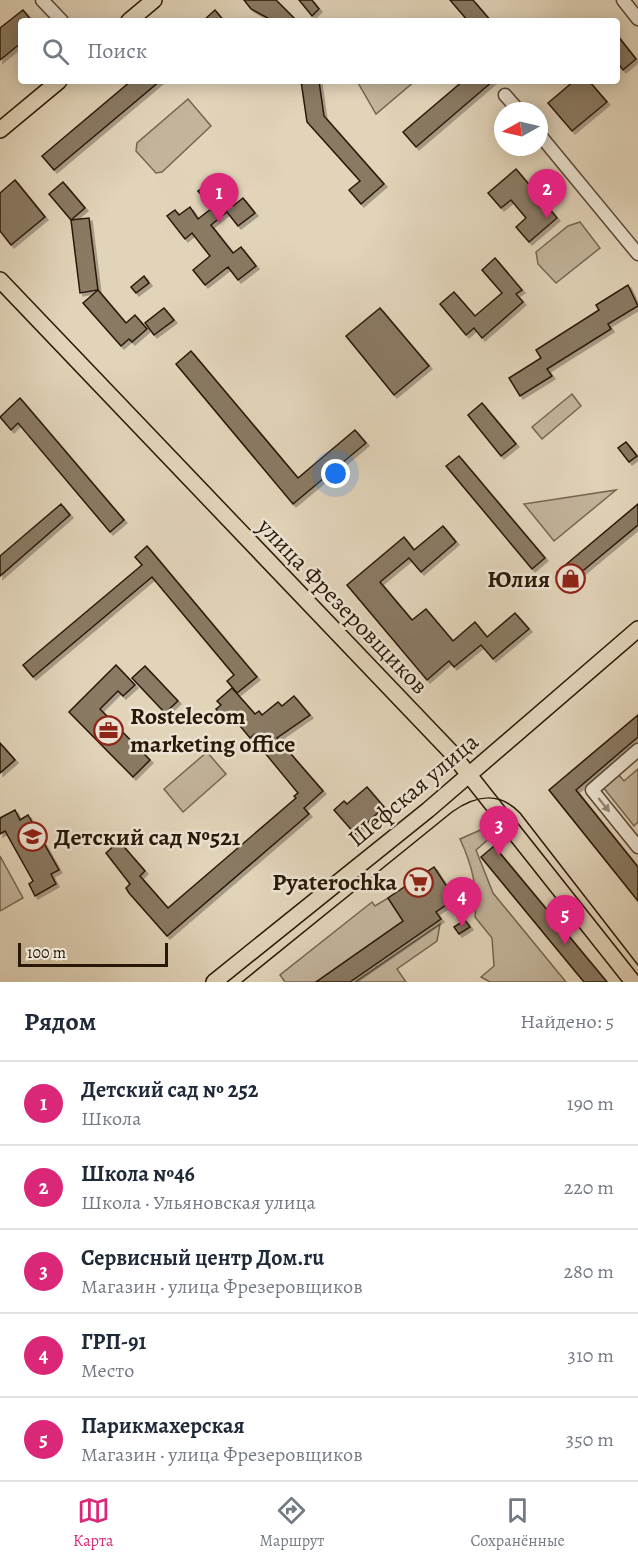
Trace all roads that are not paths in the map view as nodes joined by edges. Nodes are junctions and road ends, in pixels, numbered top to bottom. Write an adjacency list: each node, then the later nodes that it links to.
1 (42, 0): 4 (street)
2 (154, 0): 5 (main road)
3 (623, 0): 6 (street)
4 (59, 18)
5 (133, 18)
6 (638, 18)
7 (54, 84): 10 (main road)
8 (505, 95): 9 (street)
9 (511, 102)
10 (0, 130)
11 (548, 145): 12 (street)
12 (638, 254)
13 (0, 280): 16 (main road, улица Фрезеровщиков)
14 (638, 629): 16 (main road, Шефская улица)
15 (638, 750): 17 (street, one-way to 17)
16 (468, 775): 18 (main road, Шефская улица); 19 (main road, улица Фрезеровщиков)
17 (638, 847)
18 (214, 982)
19 (633, 982)

